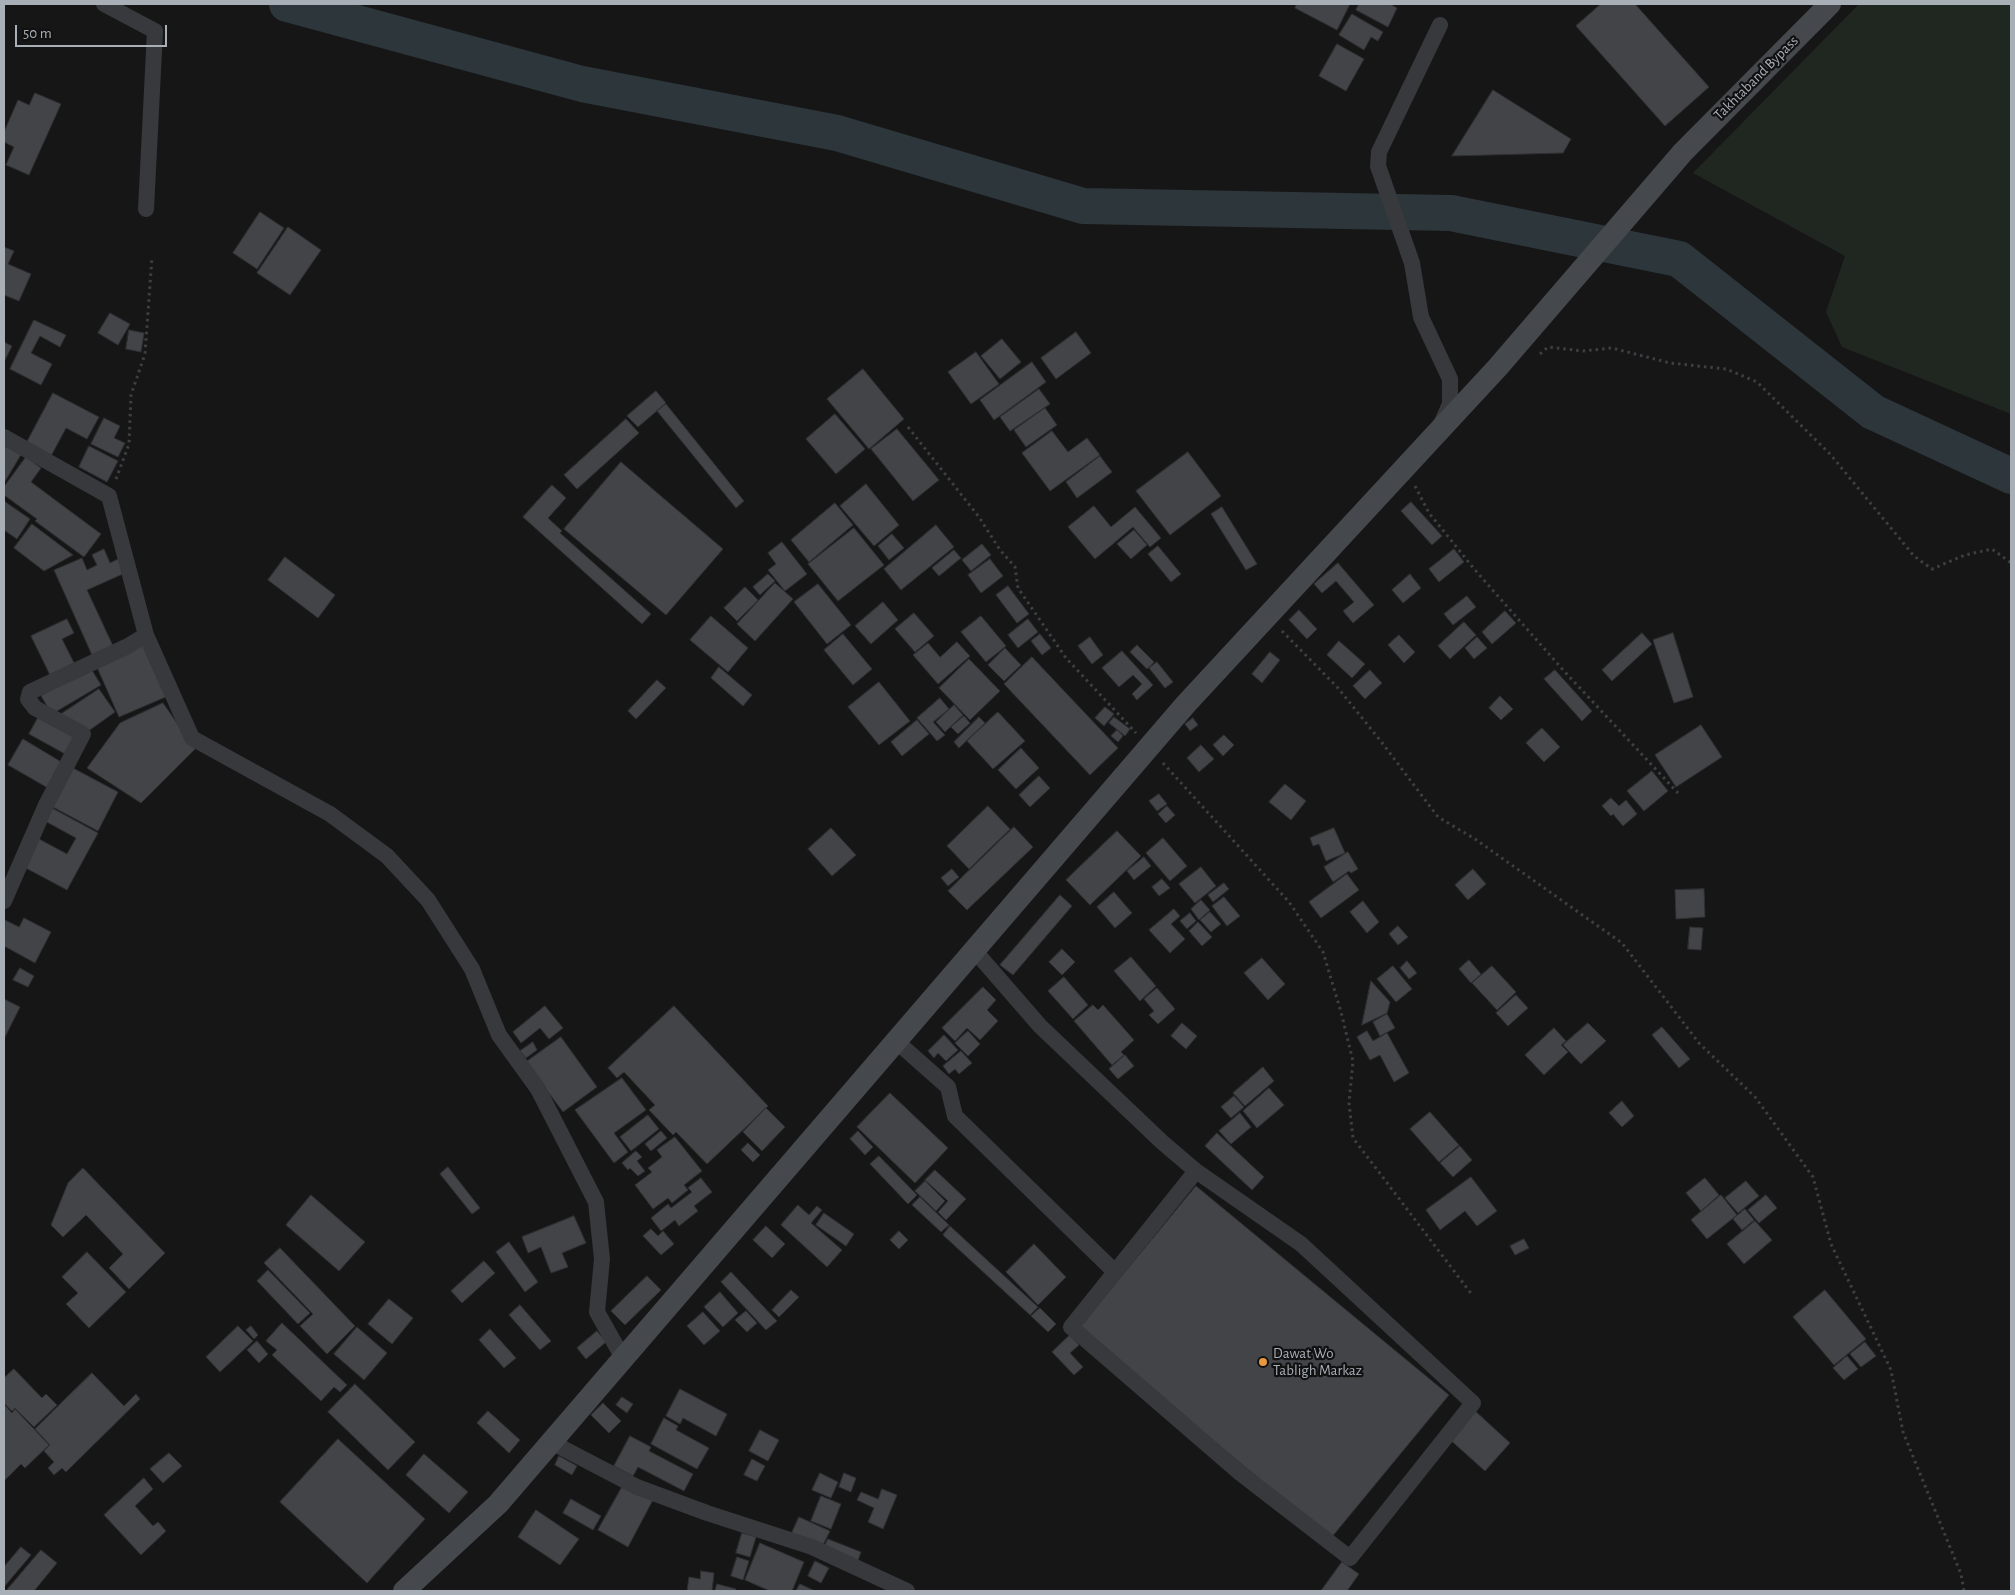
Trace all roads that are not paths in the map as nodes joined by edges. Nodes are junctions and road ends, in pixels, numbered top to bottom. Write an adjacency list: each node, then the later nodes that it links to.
1 (104, 4): 4 (street)
2 (1830, 4): 5 (main road, Takhtaband Bypass)
3 (1440, 25): 5 (street)
4 (146, 209)
5 (1438, 432): 9 (main road, Takhtaband Bypass)
6 (4, 437): 7 (street)
7 (146, 635): 8 (street); 13 (street)
8 (4, 901)
9 (974, 950): 10 (main road, Takhtaband Bypass); 11 (street)
10 (896, 1041): 12 (street); 13 (main road, Takhtaband Bypass)
11 (1196, 1171): 12 (street); 12 (street)
12 (1116, 1272)
13 (623, 1358): 14 (main road, Takhtaband Bypass)
14 (551, 1442): 15 (main road, Takhtaband Bypass); 16 (street)
15 (404, 1591)
16 (907, 1591)

